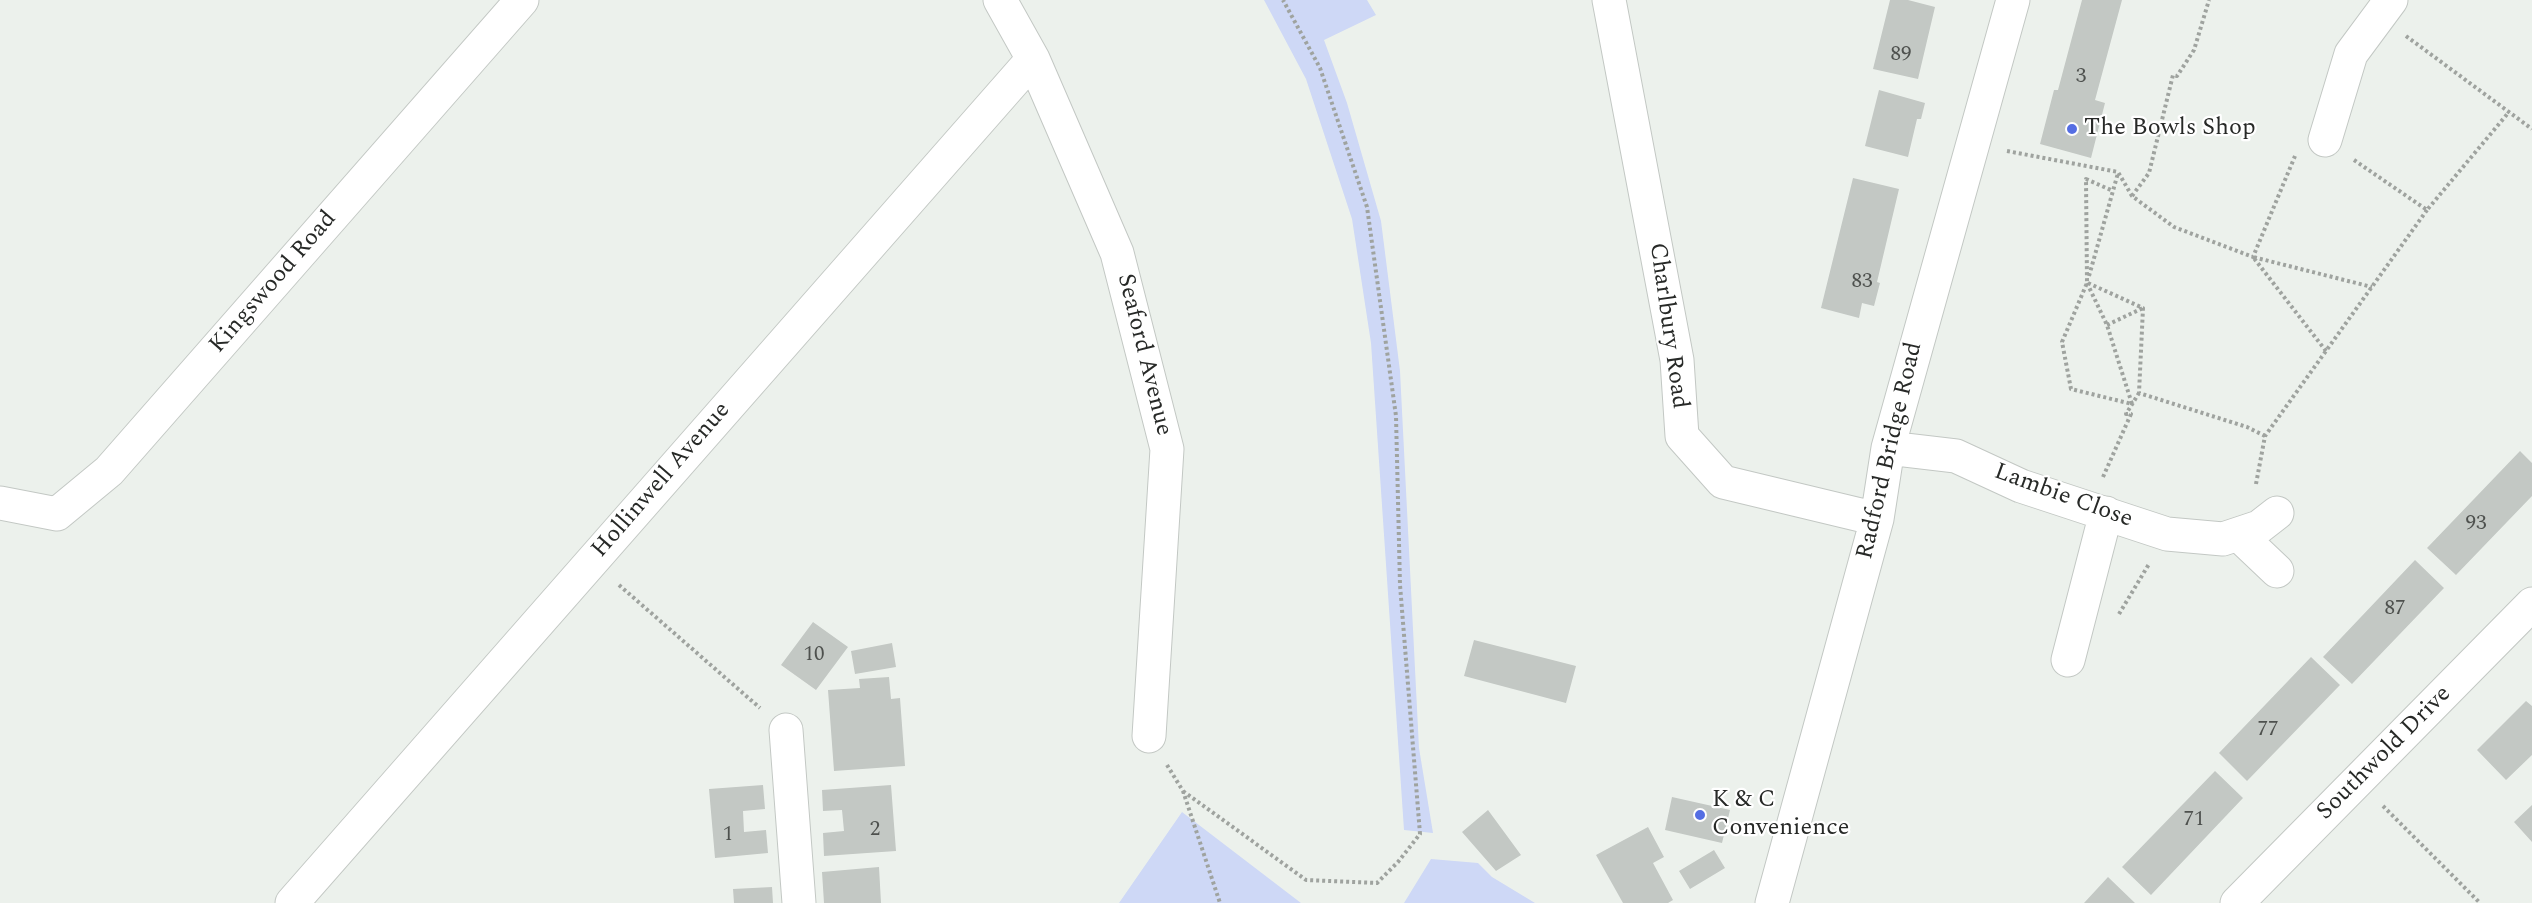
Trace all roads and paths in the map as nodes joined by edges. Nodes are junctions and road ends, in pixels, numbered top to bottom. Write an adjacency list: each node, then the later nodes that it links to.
1 (522, 0): 27 (street, Kingswood Road)
2 (1000, 0): 8 (street, Seaford Avenue)
3 (1283, 0): 40 (path)
4 (1609, 0): 29 (street, Charlbury Road)
5 (2013, 0): 12 (street, Radford Bridge Road)
6 (2209, 0): 15 (path)
7 (2385, 8): 9 (path); 11 (street)
8 (1033, 59): 32 (street, Hollinwell Avenue); 38 (street, Seaford Avenue)
9 (2509, 112): 10 (path); 16 (path)
10 (2532, 129)
11 (2325, 140): 16 (path); 17 (path)
12 (1971, 144): 13 (path); 26 (street, Radford Bridge Road)
13 (2118, 172): 14 (path); 15 (path)
14 (2113, 191): 18 (path); 18 (path)
15 (2132, 195): 17 (path)
16 (2427, 210): 19 (path)
17 (2253, 257): 19 (path); 22 (path)
18 (2087, 283): 20 (path); 21 (path); 24 (path)
19 (2372, 287): 22 (path)
20 (2143, 308): 21 (path); 23 (path)
21 (2107, 325): 24 (path)
22 (2326, 351): 25 (path)
23 (2139, 393): 24 (path); 25 (path)
24 (2132, 404): 28 (path)
25 (2265, 436): 30 (path)
26 (1888, 448): 28 (street, Lambie Close); 29 (street, Radford Bridge Road)
27 (0, 503)
28 (2098, 510): 31 (street, Lambie Close); 36 (street)
29 (1877, 519): 44 (street, Radford Bridge Road)
30 (2258, 524): 31 (street, Lambie Close); 33 (street)
31 (2167, 534): 35 (path)
32 (591, 561): 37 (path); 41 (street, Hollinwell Avenue)
33 (2277, 571)
34 (2532, 604): 39 (street, Southwold Drive)
35 (2118, 615)
36 (2068, 660)
37 (786, 730): 42 (street)
38 (1149, 736): 40 (path)
39 (2358, 780): 45 (street, Southwold Drive); 46 (path)
40 (1183, 791): 43 (path)
41 (292, 903)
42 (799, 903)
43 (1220, 903)
44 (1772, 903)
45 (2237, 903)
46 (2480, 903)

